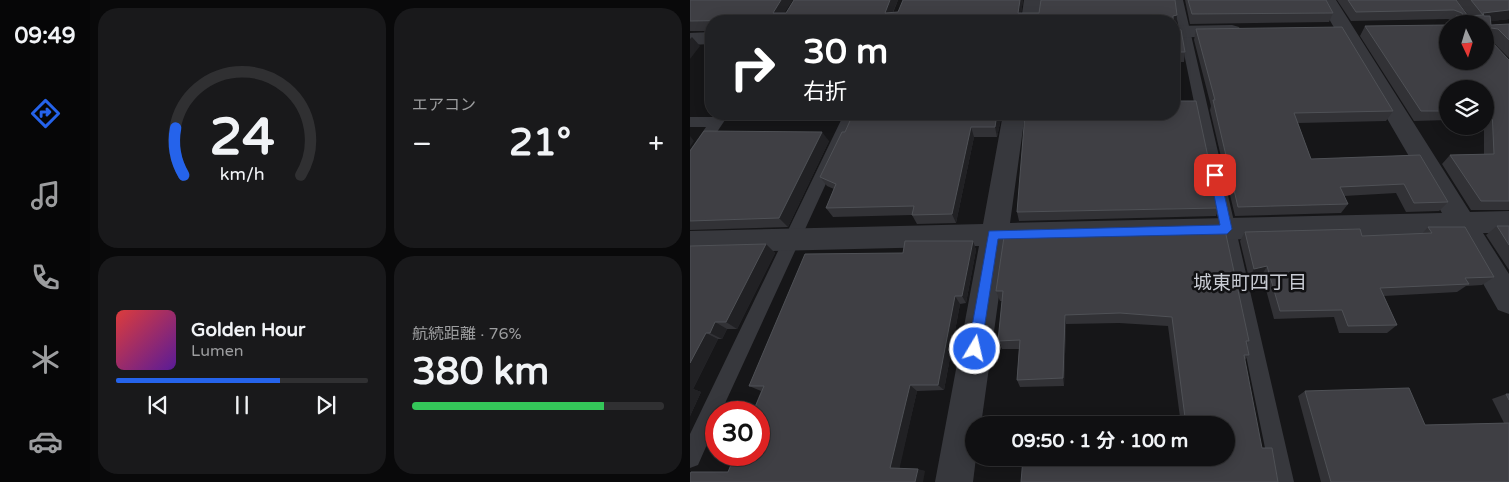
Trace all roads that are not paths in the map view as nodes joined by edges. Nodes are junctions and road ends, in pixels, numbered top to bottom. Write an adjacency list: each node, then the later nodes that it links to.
1 (1033, 0): 4 (street)
2 (1178, 0): 5 (lane)
3 (1327, 0): 18 (street)
4 (1031, 15)
5 (1178, 15)
6 (1254, 30): 7 (street)
7 (1180, 32)
8 (1180, 36): 19 (lane)
9 (705, 38): 10 (street)
10 (690, 39)
11 (705, 120): 15 (lane)
12 (719, 120): 16 (lane)
13 (848, 120): 21 (lane)
14 (1013, 120): 20 (street)
15 (690, 122)
16 (690, 161)
17 (1509, 222): 18 (street)
18 (1462, 223): 19 (street); 23 (street)
19 (1227, 229): 20 (street); 26 (lane)
20 (993, 234): 21 (street); 25 (street)
21 (792, 239): 22 (street); 24 (lane)
22 (690, 242)
23 (1509, 300)
24 (690, 457)
25 (954, 482)
26 (1283, 482)

